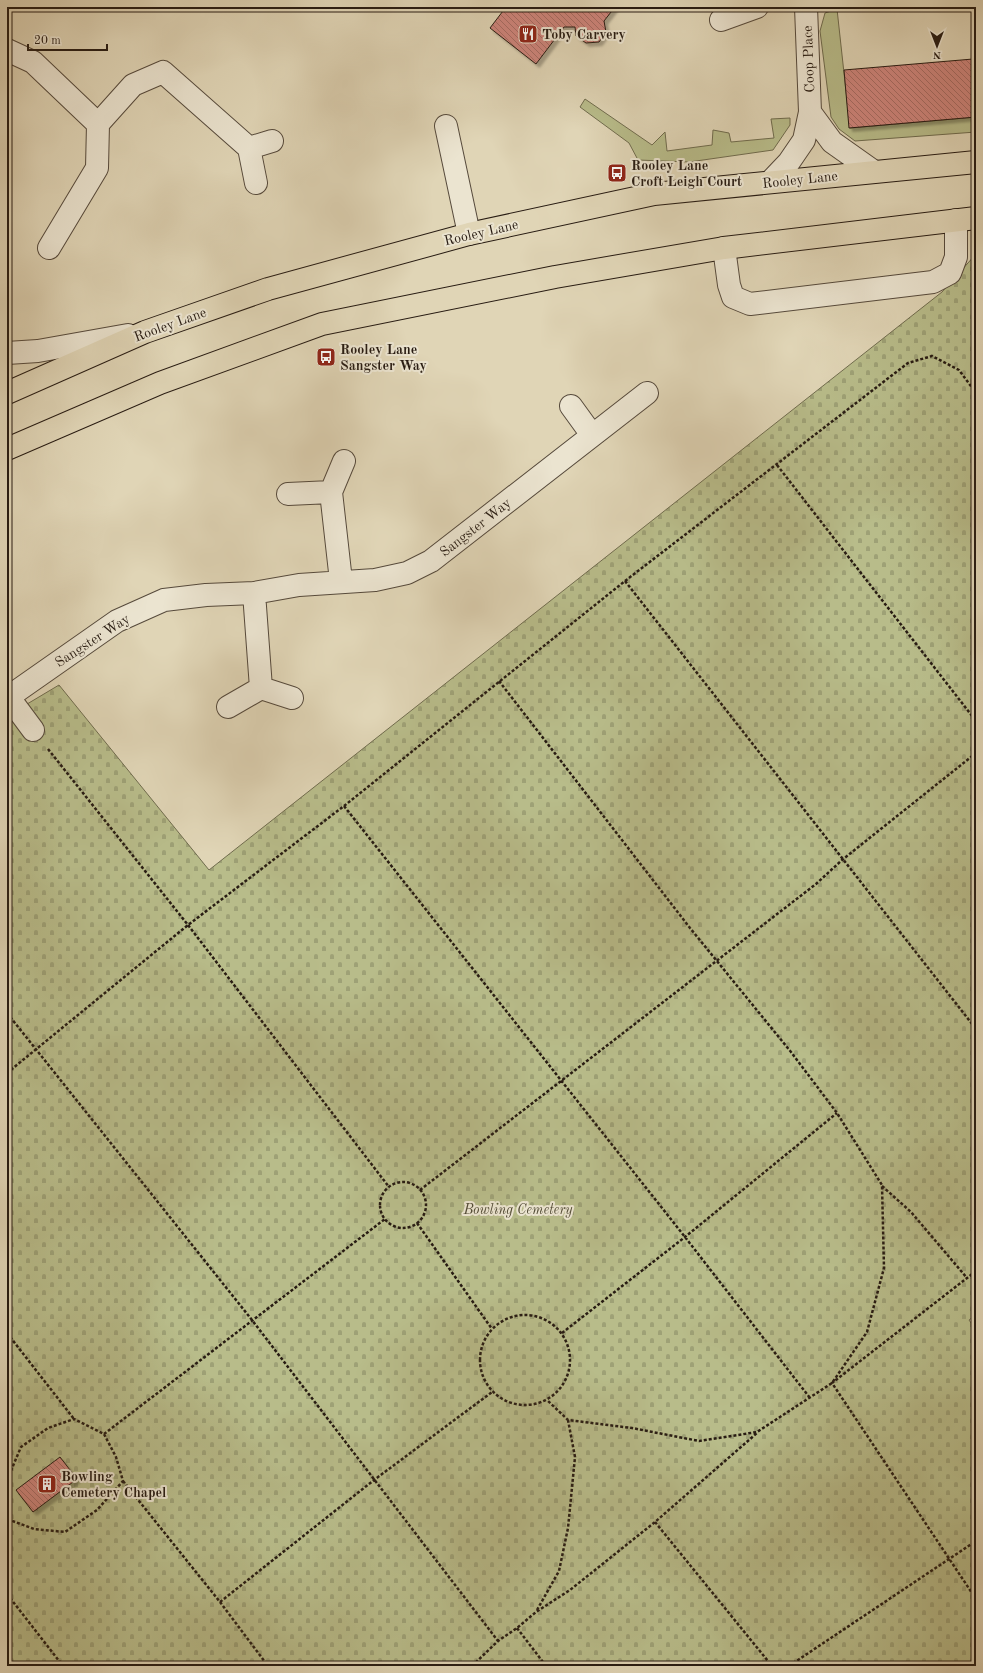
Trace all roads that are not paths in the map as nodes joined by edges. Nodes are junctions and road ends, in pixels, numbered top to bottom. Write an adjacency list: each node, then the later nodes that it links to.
1 (756, 7): 3 (street)
2 (806, 7): 5 (street, Coop Place)
3 (721, 20)
4 (7, 50): 6 (street)
5 (810, 112): 11 (street, Coop Place); 12 (street, Coop Place)
6 (98, 124): 9 (street); 16 (street)
7 (446, 126): 15 (street)
8 (272, 141): 9 (street)
9 (249, 148): 13 (street)
10 (976, 162): 11 (highway, Rooley Lane)
11 (873, 171): 12 (highway, Rooley Lane)
12 (770, 182): 15 (highway, Rooley Lane)
13 (256, 183)
14 (966, 219): 17 (highway); 17 (street)
15 (470, 234): 18 (highway, Rooley Lane)
16 (49, 248)
17 (724, 248): 24 (highway)
18 (146, 332): 19 (street); 20 (highway, Rooley Lane)
19 (7, 353)
20 (7, 393)
21 (646, 393): 23 (street, Sangster Way)
22 (570, 406): 23 (street)
23 (592, 435): 28 (street, Sangster Way)
24 (7, 449)
25 (344, 461): 26 (street)
26 (331, 492): 27 (street); 28 (street)
27 (288, 494)
28 (341, 581): 29 (street, Sangster Way)
29 (254, 593): 30 (street); 31 (street, Sangster Way)
30 (261, 688): 32 (street); 33 (street)
31 (8, 697): 34 (street)
32 (292, 698)
33 (228, 707)
34 (33, 730)

